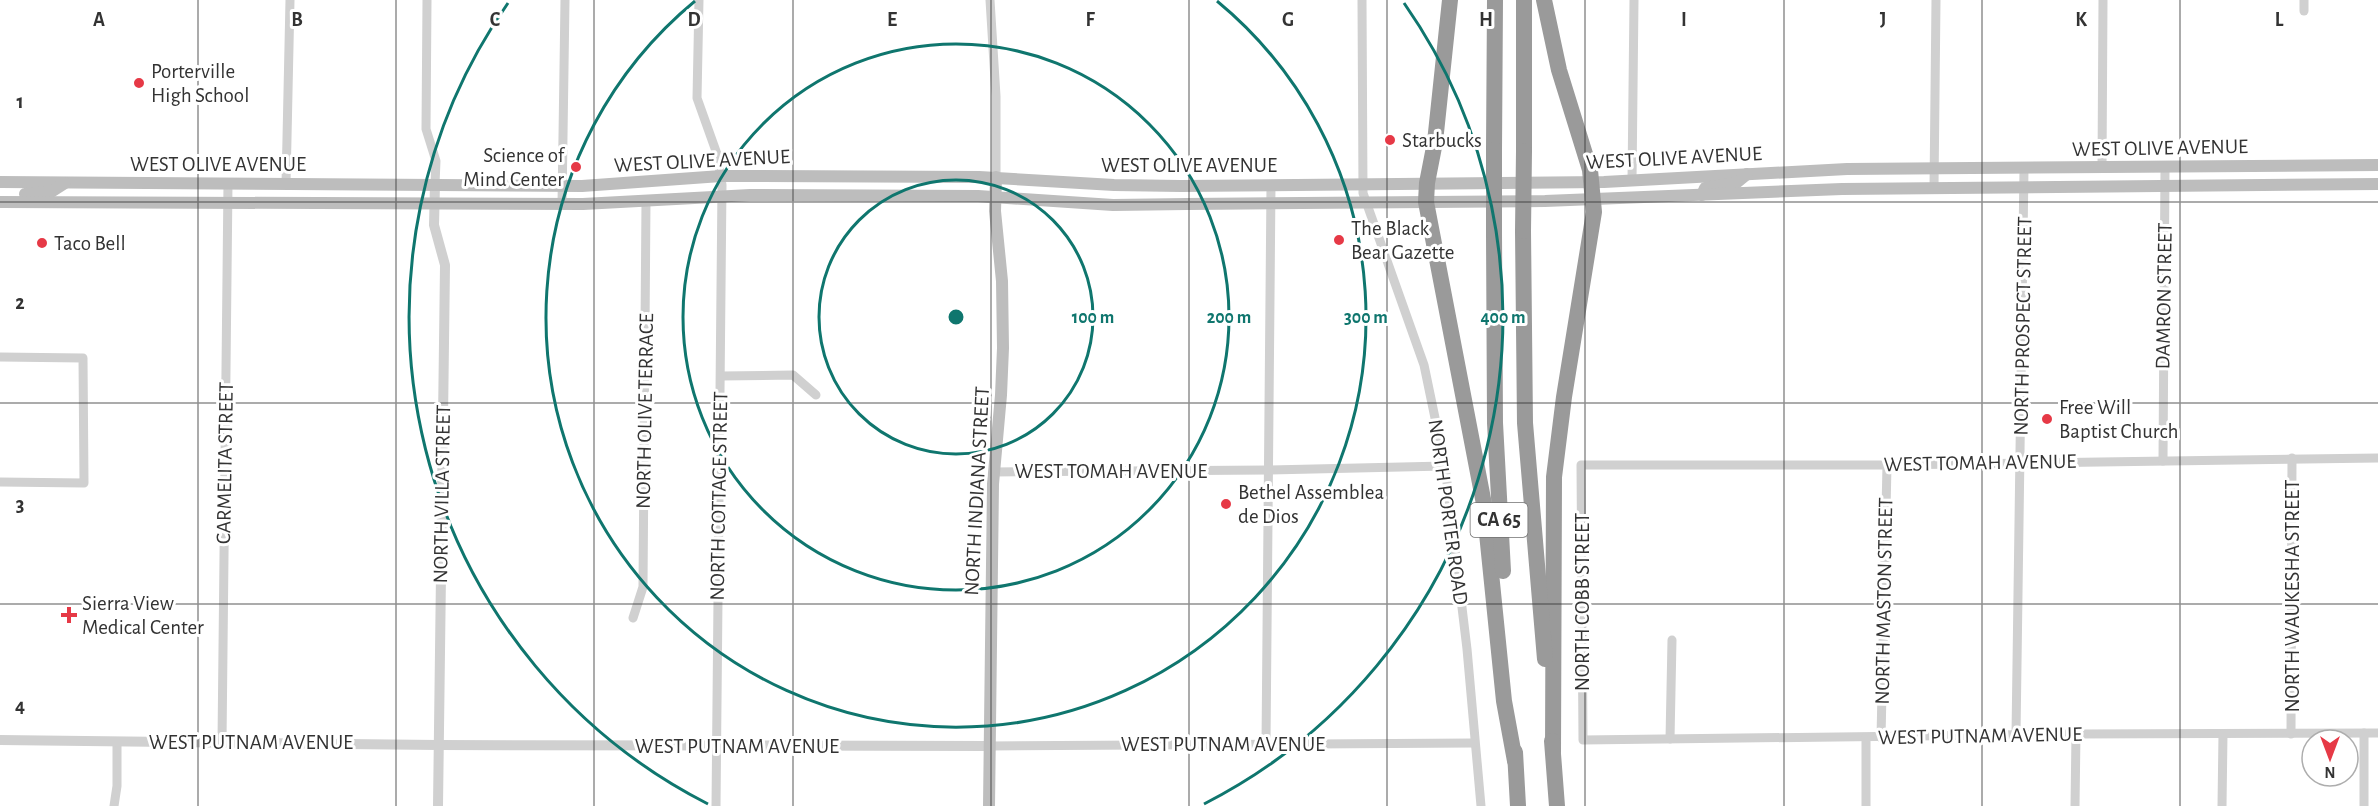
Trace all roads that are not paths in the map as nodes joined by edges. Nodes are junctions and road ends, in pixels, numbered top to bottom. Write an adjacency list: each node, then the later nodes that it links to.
1 (290, 0): 29 (street)
2 (427, 0): 30 (street)
3 (565, 0): 32 (street)
4 (699, 0): 34 (street, NORTH COTTAGE STREET)
5 (990, 0): 22 (street)
6 (1362, 0): 38 (street)
7 (1450, 0): 28 (highway)
8 (1495, 0): 84 (highway, CA 65, bridge)
9 (1524, 0): 83 (highway, CA 65, bridge)
10 (1544, 0): 25 (highway)
11 (1634, 0): 23 (street)
12 (1936, 0): 19 (street)
13 (2103, 0): 17 (street)
14 (2304, 0): 15 (street)
15 (2304, 11)
16 (2378, 165): 18 (main road, WEST OLIVE AVENUE)
17 (2102, 168): 18 (main road, WEST OLIVE AVENUE); 20 (main road, WEST OLIVE AVENUE)
18 (2165, 168): 36 (street, DAMRON STREET)
19 (1934, 169): 20 (main road, WEST OLIVE AVENUE); 21 (main road, WEST OLIVE AVENUE); 37 (street)
20 (2024, 169): 35 (street, NORTH PROSPECT STREET)
21 (1747, 174): 23 (main road, WEST OLIVE AVENUE); 40 (main road)
22 (996, 177): 33 (main road, WEST OLIVE AVENUE); 34 (main road, WEST OLIVE AVENUE); 41 (main road, NORTH INDIANA STREET)
23 (1632, 181): 25 (main road, WEST OLIVE AVENUE)
24 (0, 182): 26 (main road, WEST OLIVE AVENUE)
25 (1593, 182): 28 (main road, WEST OLIVE AVENUE); 42 (highway)
26 (65, 183): 27 (main road, WEST OLIVE AVENUE); 39 (main road)
27 (228, 183): 29 (main road, WEST OLIVE AVENUE); 46 (street, CARMELITA STREET)
28 (1427, 183): 38 (main road, WEST OLIVE AVENUE); 45 (highway)
29 (286, 184): 30 (main road, WEST OLIVE AVENUE)
30 (435, 184): 32 (main road, WEST OLIVE AVENUE); 47 (street, NORTH VILLA STREET)
31 (2378, 184): 36 (main road, WEST OLIVE AVENUE)
32 (562, 185): 34 (main road, WEST OLIVE AVENUE); 48 (street)
33 (1271, 185): 38 (main road, WEST OLIVE AVENUE); 49 (street)
34 (722, 186): 41 (main road, WEST OLIVE AVENUE); 43 (main road, WEST OLIVE AVENUE); 51 (street, NORTH COTTAGE STREET)
35 (2024, 187): 36 (main road, WEST OLIVE AVENUE); 37 (main road, WEST OLIVE AVENUE); 56 (street, NORTH PROSPECT STREET)
36 (2165, 187): 55 (street, DAMRON STREET)
37 (1934, 188): 40 (main road, WEST OLIVE AVENUE)
38 (1363, 193): 45 (main road, WEST OLIVE AVENUE); 49 (main road, WEST OLIVE AVENUE); 59 (street, NORTH PORTER ROAD)
39 (0, 194)
40 (1702, 195): 42 (main road, WEST OLIVE AVENUE)
41 (996, 197): 49 (main road, WEST OLIVE AVENUE); 61 (main road, NORTH INDIANA STREET)
42 (1594, 200): 45 (main road, WEST OLIVE AVENUE); 83 (highway)
43 (646, 201): 48 (main road, WEST OLIVE AVENUE); 63 (street, NORTH OLIVE TERRACE)
44 (0, 202): 46 (main road, WEST OLIVE AVENUE)
45 (1426, 202): 84 (highway)
46 (229, 203): 47 (main road, WEST OLIVE AVENUE); 77 (street, CARMELITA STREET)
47 (434, 204): 48 (main road, WEST OLIVE AVENUE); 80 (street, NORTH VILLA STREET)
48 (562, 204)
49 (1271, 204): 60 (street)
50 (0, 357): 62 (street)
51 (721, 376): 52 (street); 81 (street, NORTH COTTAGE STREET)
52 (816, 395)
53 (2292, 458): 54 (street, WEST TOMAH AVENUE); 55 (street, WEST TOMAH AVENUE); 69 (street, NORTH WAUKESHA STREET)
54 (2378, 458)
55 (2163, 461): 56 (street, WEST TOMAH AVENUE)
56 (2022, 463): 58 (street, WEST TOMAH AVENUE); 70 (street, NORTH PROSPECT STREET)
57 (1581, 465): 58 (street, WEST TOMAH AVENUE); 75 (street, NORTH COBB STREET)
58 (1887, 465): 72 (street, NORTH MASTON STREET)
59 (1446, 466): 60 (street, WEST TOMAH AVENUE); 78 (street, NORTH PORTER ROAD)
60 (1269, 470): 61 (street, WEST TOMAH AVENUE); 79 (street)
61 (993, 472): 82 (main road, NORTH INDIANA STREET)
62 (0, 482)
63 (633, 618)
64 (1672, 640): 73 (street)
65 (2364, 733): 66 (street, WEST PUTNAM AVENUE); 69 (street, WEST PUTNAM AVENUE); 95 (street)
66 (2378, 733)
67 (2076, 734): 68 (street, WEST PUTNAM AVENUE); 70 (street, WEST PUTNAM AVENUE); 93 (street)
68 (2223, 734): 69 (street, WEST PUTNAM AVENUE); 94 (street)
69 (2291, 734)
70 (2016, 735): 72 (street, WEST PUTNAM AVENUE)
71 (1866, 738): 72 (street, WEST PUTNAM AVENUE); 73 (street, WEST PUTNAM AVENUE); 92 (street)
72 (1881, 738)
73 (1670, 739): 75 (street, WEST PUTNAM AVENUE)
74 (0, 740): 76 (street, WEST PUTNAM AVENUE)
75 (1582, 740)
76 (117, 742): 77 (street, WEST PUTNAM AVENUE); 85 (street)
77 (222, 742): 80 (street, WEST PUTNAM AVENUE)
78 (1474, 743): 79 (street, WEST PUTNAM AVENUE); 89 (street, NORTH PORTER ROAD)
79 (1266, 744): 82 (street, WEST PUTNAM AVENUE)
80 (438, 745): 81 (street, WEST PUTNAM AVENUE); 86 (street, NORTH VILLA STREET)
81 (716, 746): 82 (street, WEST PUTNAM AVENUE); 87 (street, NORTH COTTAGE STREET)
82 (989, 746): 88 (main road, NORTH INDIANA STREET)
83 (1553, 752): 91 (highway, CA 65)
84 (1515, 761): 90 (highway, CA 65)
85 (114, 806)
86 (438, 806)
87 (716, 806)
88 (988, 806)
89 (1481, 806)
90 (1518, 806)
91 (1557, 806)
92 (1866, 806)
93 (2076, 806)
94 (2222, 806)
95 (2364, 806)

